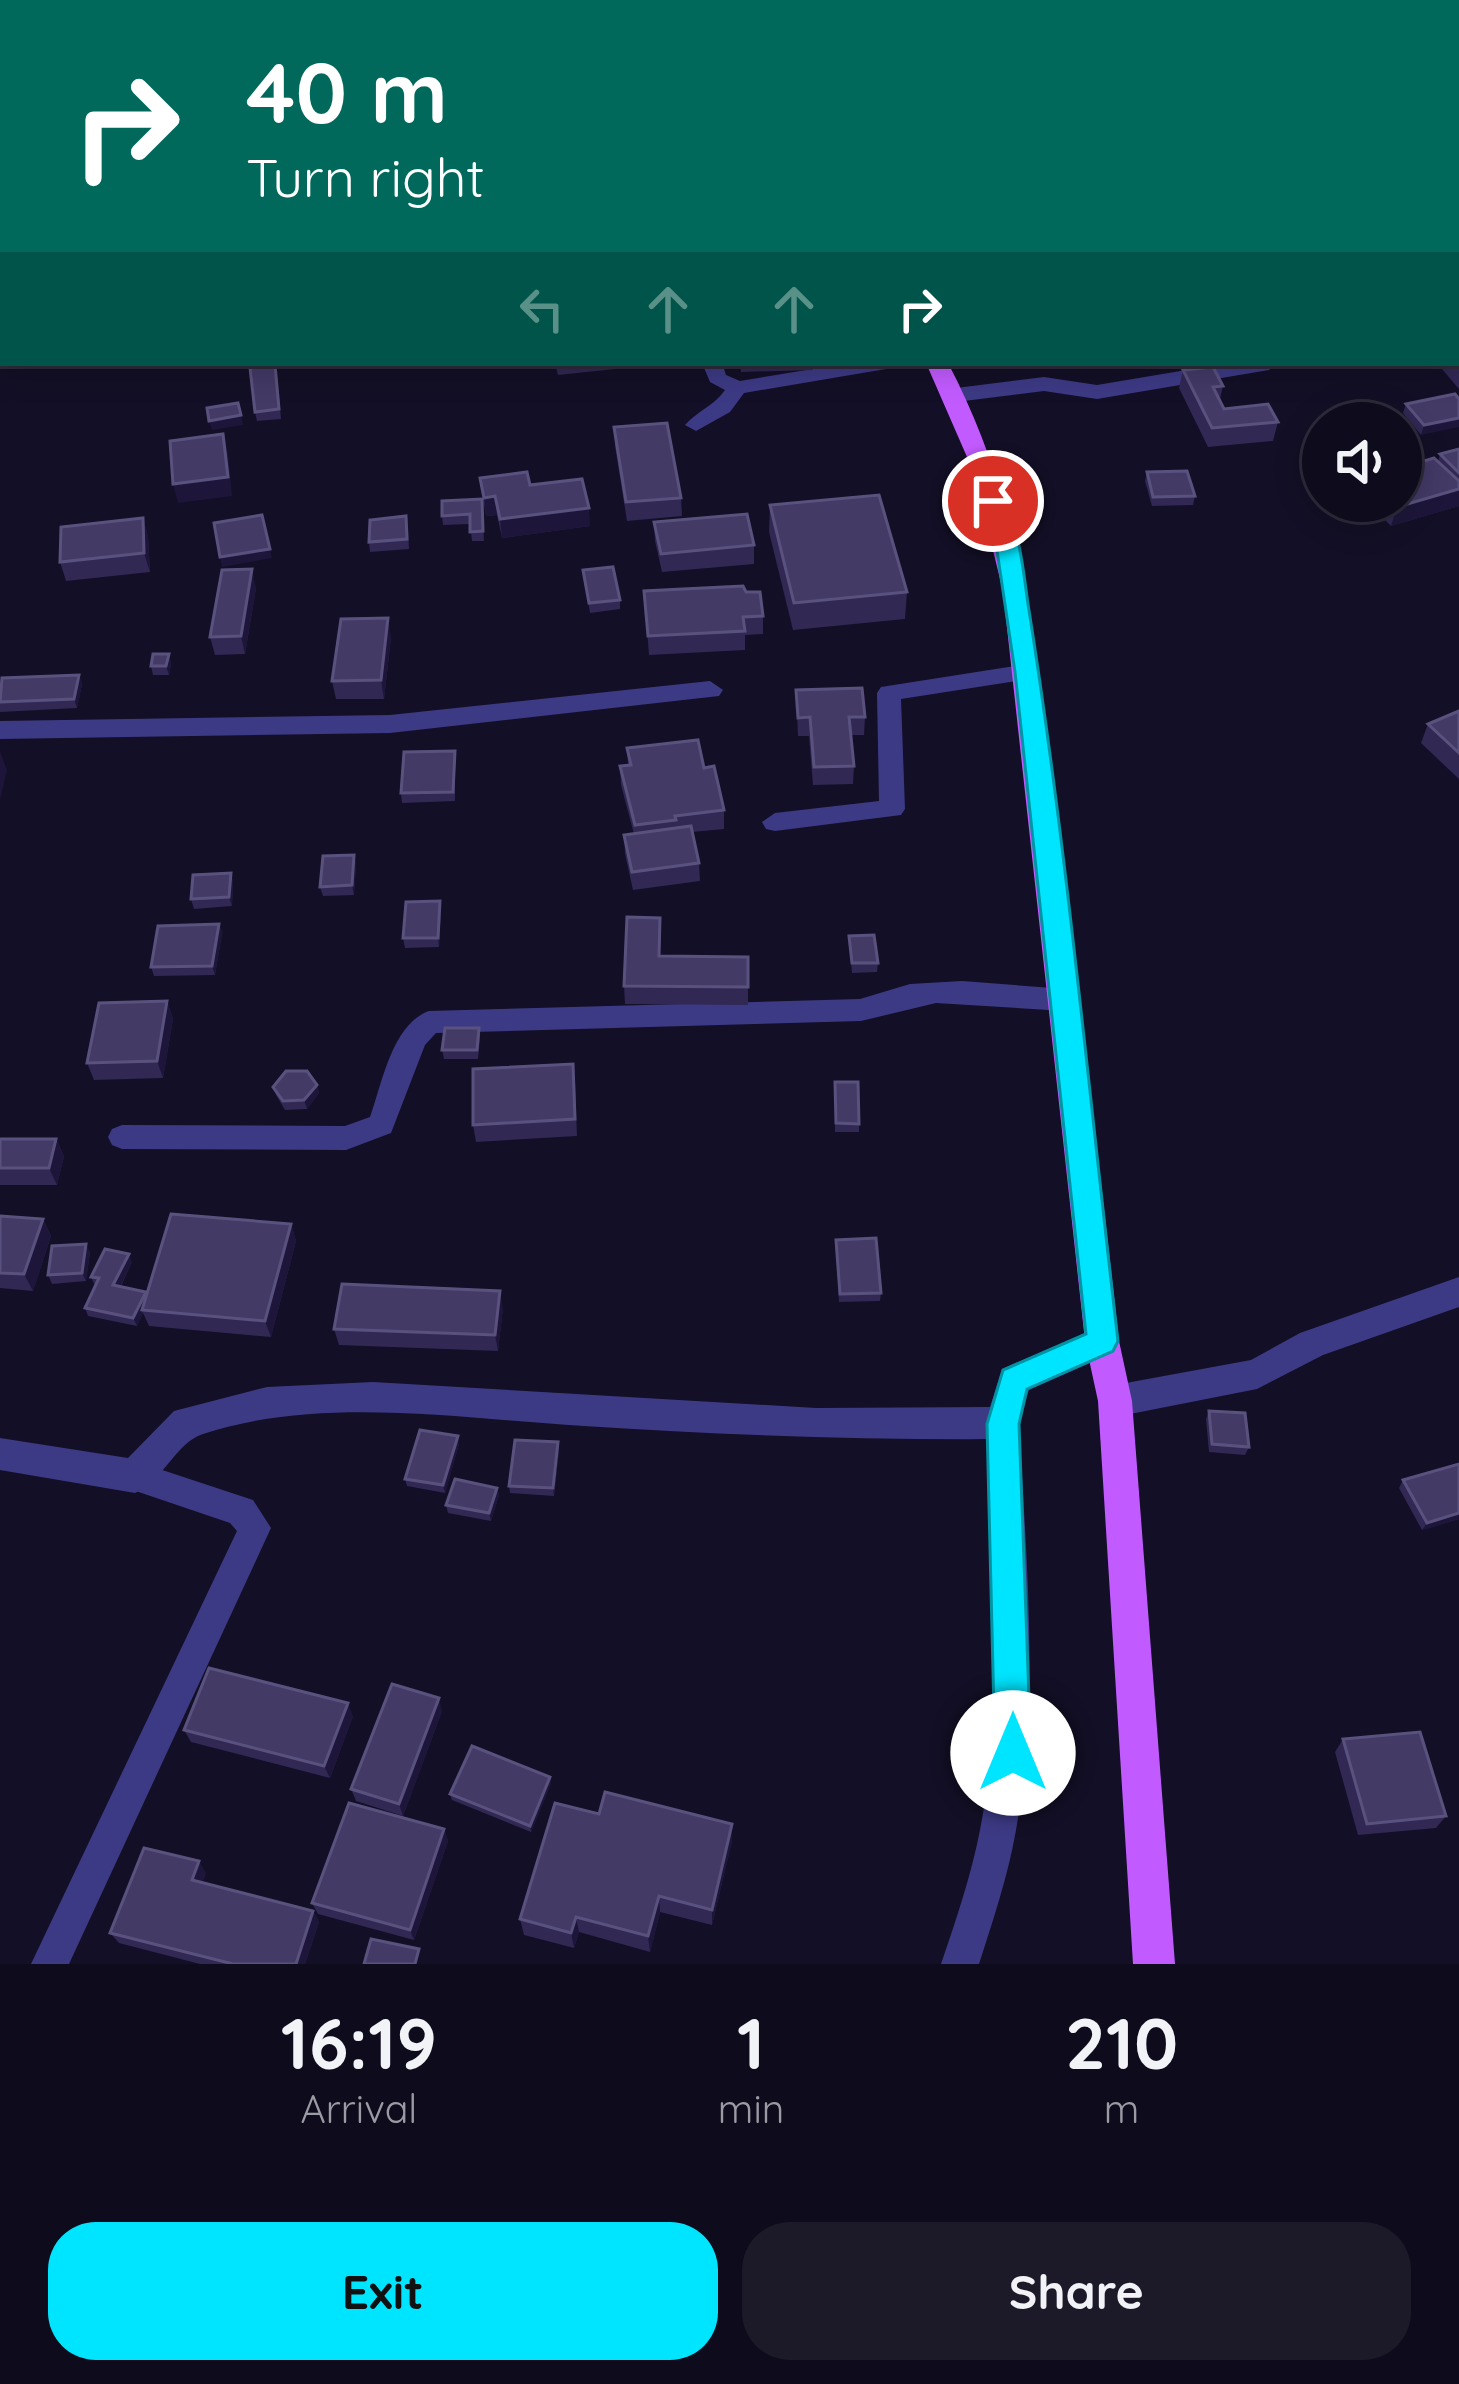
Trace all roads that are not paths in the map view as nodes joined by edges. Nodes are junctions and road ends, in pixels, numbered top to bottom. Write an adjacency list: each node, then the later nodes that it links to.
1 (713, 366): 5 (lane)
2 (868, 366): 5 (lane)
3 (939, 366): 6 (main road)
4 (1253, 366): 6 (street)
5 (737, 388): 7 (lane)
6 (956, 394): 8 (main road)
7 (696, 425)
8 (1027, 672): 11 (lane); 12 (main road)
9 (710, 690): 10 (street)
10 (0, 730)
11 (775, 822)
12 (1065, 1000): 13 (lane); 15 (main road)
13 (122, 1137)
14 (1459, 1292): 16 (street)
15 (1102, 1341): 16 (main road); 17 (street)
16 (1115, 1401): 22 (main road)
17 (1003, 1424): 19 (street); 21 (lane)
18 (0, 1454): 19 (street)
19 (135, 1476): 20 (lane)
20 (50, 1964)
21 (960, 1964)
22 (1154, 1964)

